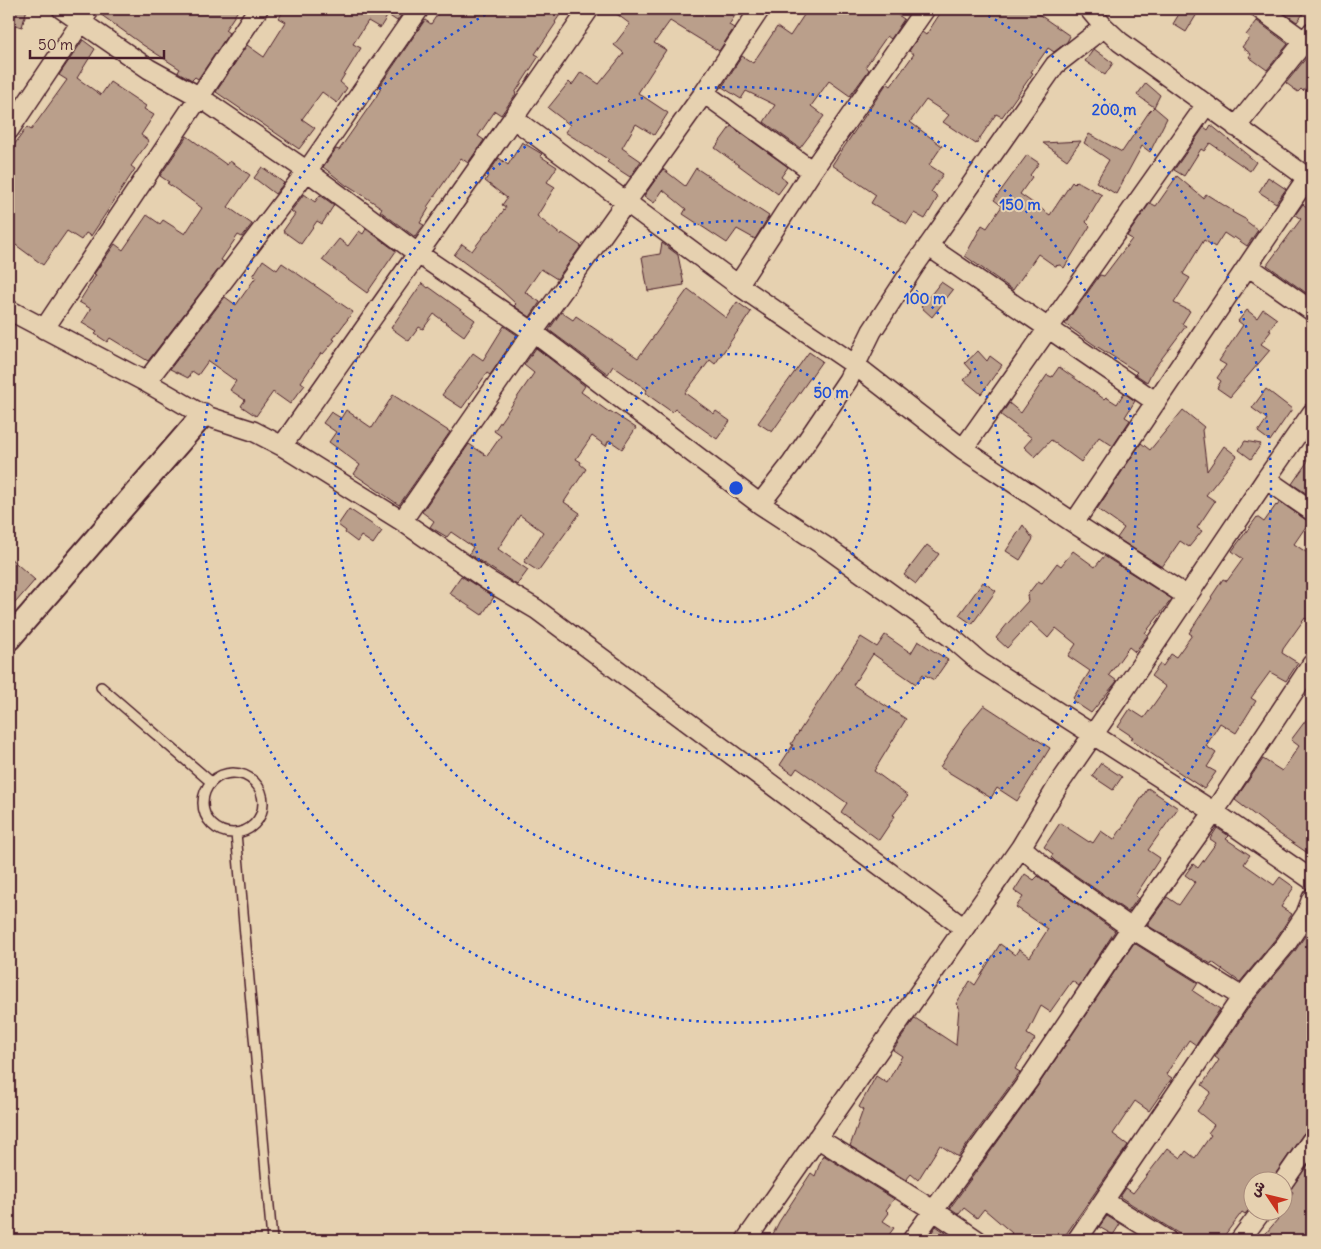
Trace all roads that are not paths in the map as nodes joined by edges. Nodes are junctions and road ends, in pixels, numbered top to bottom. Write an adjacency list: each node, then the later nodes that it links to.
1 (62, 9): 9 (street)
2 (419, 9): 18 (street)
3 (760, 9): 12 (street)
4 (925, 9): 19 (street)
5 (1089, 9): 10 (street)
6 (1260, 9): 11 (street)
7 (586, 10): 15 (street)
8 (252, 11): 13 (street)
9 (86, 15): 13 (street); 17 (street)
10 (1104, 27): 14 (street); 22 (street)
11 (1310, 40): 16 (street)
12 (704, 93): 19 (street); 21 (street)
13 (198, 96): 18 (street); 29 (street)
14 (1206, 105): 16 (street); 28 (street)
15 (514, 119): 21 (street); 23 (street)
16 (1236, 127): 20 (street)
17 (9, 130)
18 (306, 171): 23 (street); 32 (street)
19 (812, 171): 25 (street)
20 (1310, 180): 24 (street)
21 (627, 203): 25 (street); 30 (street)
22 (928, 246): 28 (street); 31 (street)
23 (417, 253): 30 (street); 36 (street)
24 (1248, 266): 27 (street); 33 (street)
25 (738, 284): 31 (street)
26 (9, 310): 29 (street)
27 (1312, 311)
28 (1048, 328): 33 (street); 37 (street)
29 (44, 329): 32 (street)
30 (533, 332): 39 (street); 41 (street)
31 (855, 365): 37 (street); 39 (street)
32 (146, 382): 35 (street)
33 (1156, 402): 42 (street)
34 (1312, 413): 38 (street)
35 (203, 415): 36 (street); 44 (street)
36 (282, 446): 41 (street)
37 (963, 449): 42 (street)
38 (1266, 479): 40 (street); 43 (street)
39 (760, 504): 47 (street)
40 (1312, 511)
41 (402, 521): 54 (street)
42 (1074, 523): 43 (street)
43 (1187, 596): 47 (street)
44 (9, 639)
45 (1312, 664): 49 (street)
46 (101, 687): 48 (lane)
47 (1094, 735): 49 (street); 51 (street)
48 (211, 782): 50 (lane); 50 (lane)
49 (1214, 812): 52 (street); 55 (street)
50 (236, 833): 63 (lane)
51 (1021, 847): 54 (street); 55 (street)
52 (1312, 880)
53 (1312, 898): 56 (street)
54 (964, 928): 57 (street)
55 (1131, 928): 56 (street); 61 (street)
56 (1242, 997): 60 (street)
57 (817, 1138): 61 (street); 64 (street)
58 (1312, 1140): 59 (street)
59 (1290, 1172)
60 (1104, 1200): 67 (street); 68 (street)
61 (933, 1210): 65 (street); 66 (street)
62 (1254, 1222): 69 (street)
63 (272, 1240)
64 (746, 1240)
65 (912, 1240)
66 (977, 1240)
67 (1077, 1240)
68 (1167, 1240)
69 (1240, 1240)

